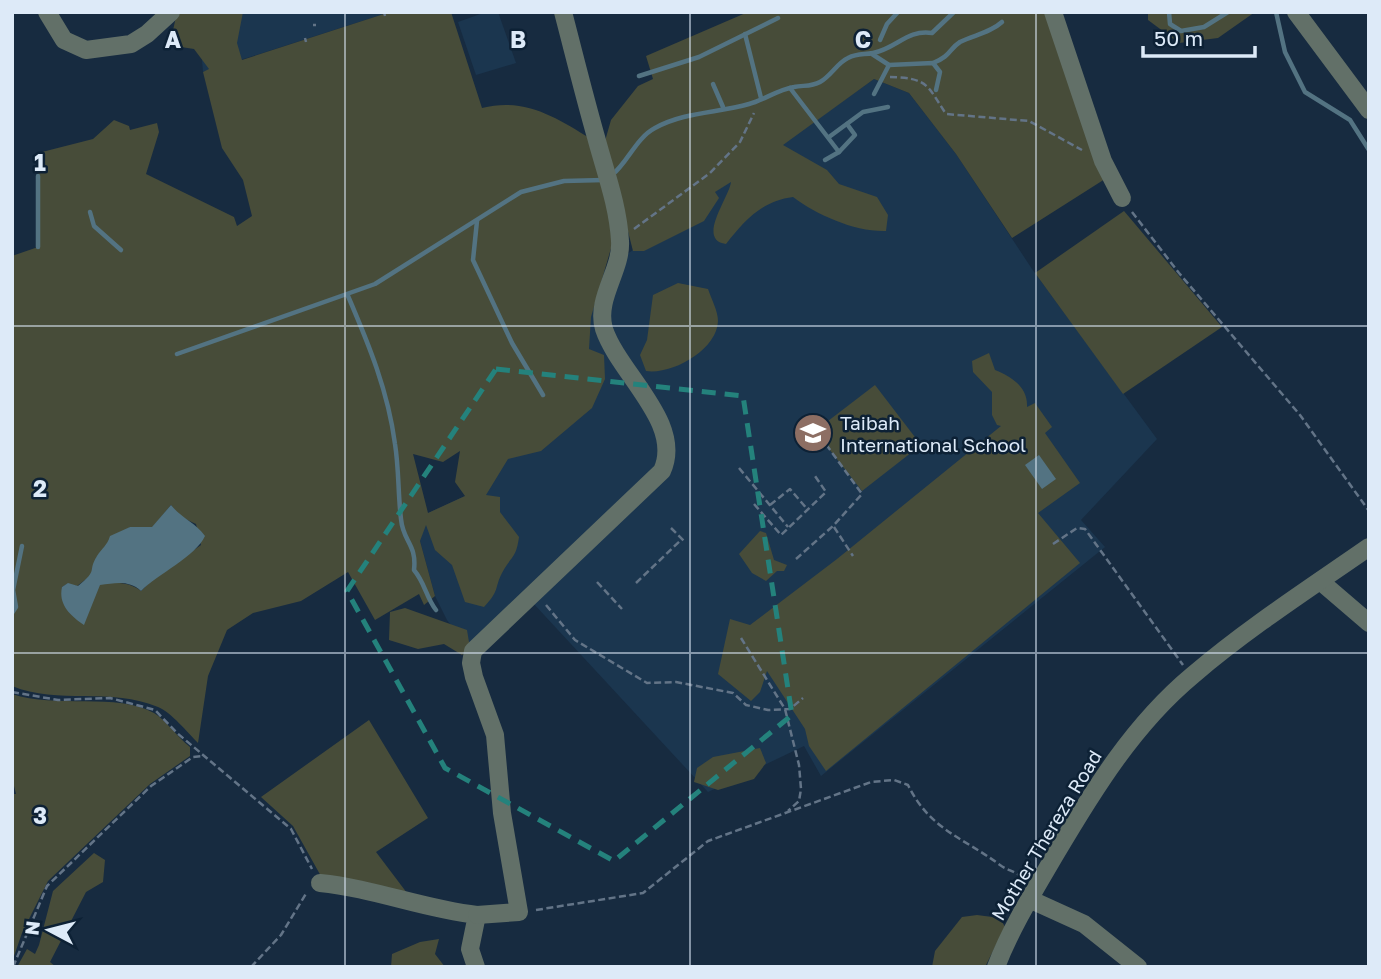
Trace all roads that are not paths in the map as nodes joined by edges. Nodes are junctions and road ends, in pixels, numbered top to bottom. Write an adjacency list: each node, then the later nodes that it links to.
1 (47, 12): 2 (street)
2 (171, 12)
3 (563, 12): 13 (street)
4 (1053, 12): 7 (street)
5 (1296, 12): 6 (street)
6 (1369, 110)
7 (1122, 198)
8 (1369, 547): 9 (street, Mother Thereza Road)
9 (1321, 581): 10 (street); 12 (street, Mother Thereza Road)
10 (1369, 623)
11 (320, 883): 13 (street)
12 (1032, 895): 15 (street, Mother Thereza Road); 16 (street)
13 (477, 915): 14 (street)
14 (476, 967)
15 (996, 967)
16 (1138, 967)

